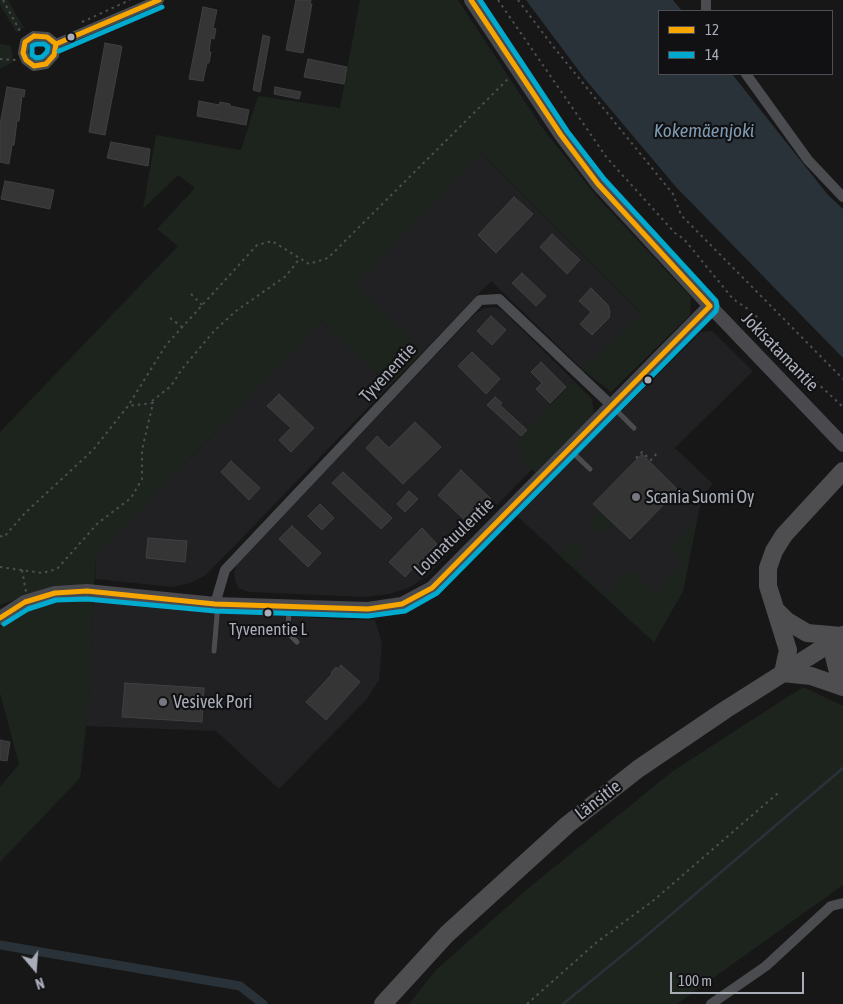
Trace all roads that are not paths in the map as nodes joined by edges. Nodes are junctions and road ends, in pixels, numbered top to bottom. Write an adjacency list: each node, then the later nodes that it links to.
1 (158, 0): 3 (street)
2 (471, 0): 6 (street, Jokisatamantie)
3 (56, 44)
4 (747, 75): 5 (street)
5 (843, 197)
6 (710, 306): 7 (street, Lounatuulentie); 9 (street, Jokisatamantie)
7 (611, 405): 8 (lane); 10 (street, Lounatuulentie); 13 (street, Tyvenentie)
8 (634, 428)
9 (843, 445)
10 (568, 448): 11 (lane); 14 (street, Lounatuulentie)
11 (590, 469)
12 (843, 471): 15 (highway)
13 (217, 604): 14 (street, Lounatuulentie); 16 (street, Lounatuulentie); 19 (lane)
14 (289, 606): 18 (lane)
15 (776, 610): 17 (highway); 20 (highway)
16 (0, 618)
17 (842, 635): 20 (highway, Länsitie); 21 (highway)
18 (297, 642)
19 (214, 651)
20 (783, 673): 22 (highway); 24 (highway, Länsitie)
21 (843, 678)
22 (843, 687)
23 (843, 903): 25 (street)
24 (383, 1004)
25 (711, 1004)

